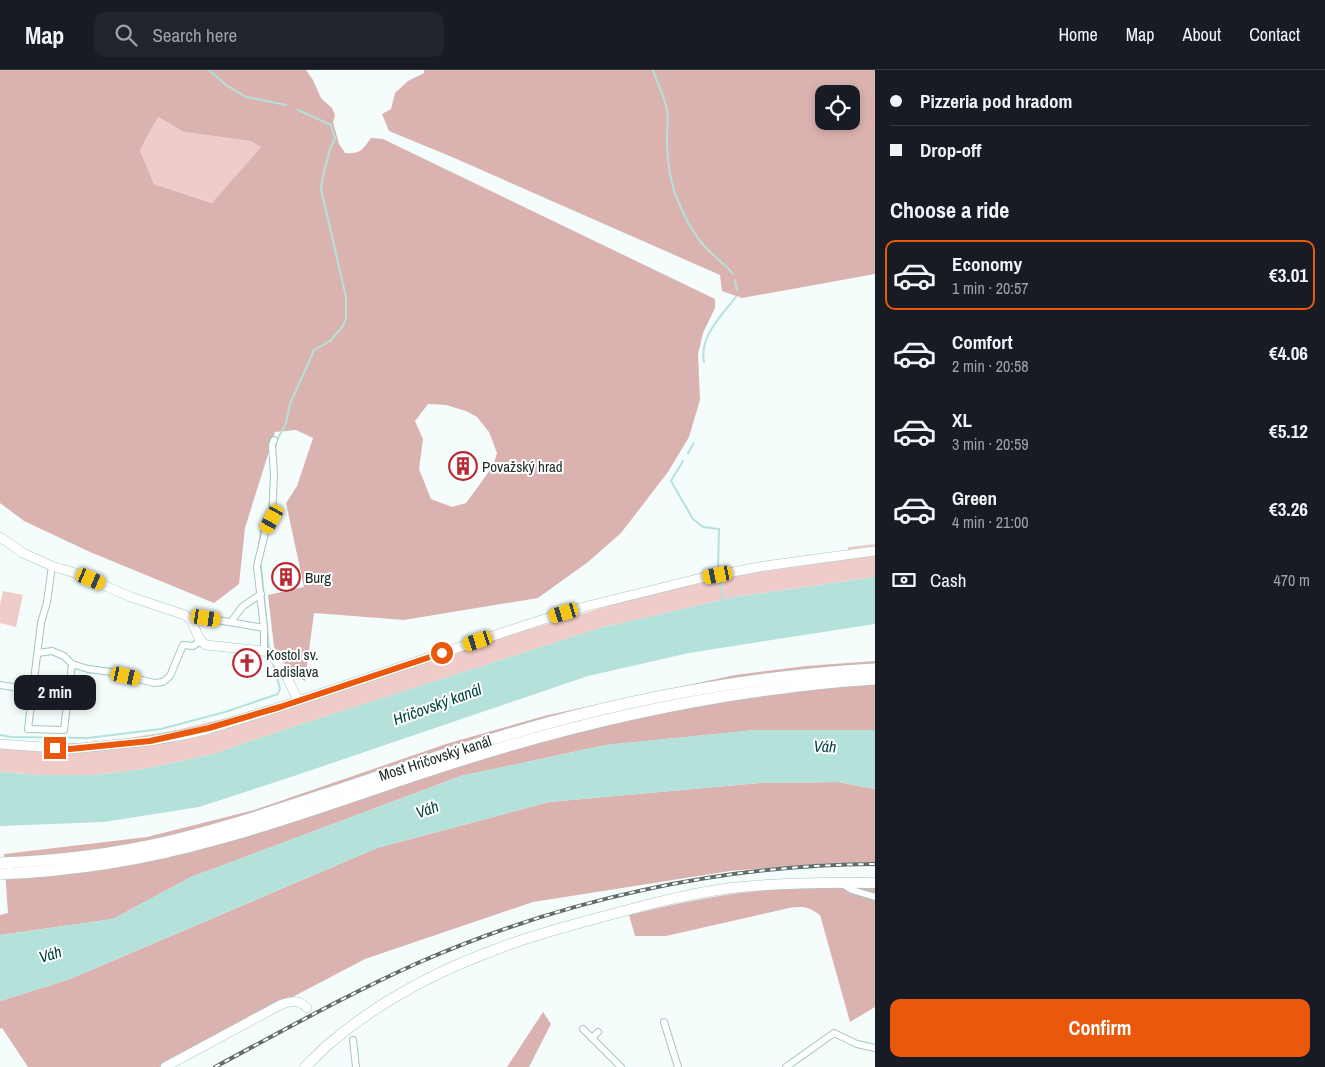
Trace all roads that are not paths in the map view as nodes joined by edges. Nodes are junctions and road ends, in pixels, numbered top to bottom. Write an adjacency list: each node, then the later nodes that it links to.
1 (274, 440): 5 (street)
2 (0, 537): 4 (main road)
3 (875, 551): 17 (main road)
4 (52, 566): 6 (main road); 11 (street)
5 (259, 595): 7 (street); 8 (street)
6 (192, 620): 7 (street); 9 (main road)
7 (231, 622): 8 (street)
8 (264, 628): 10 (street)
9 (201, 641): 10 (main road); 12 (street)
10 (264, 651): 17 (main road)
11 (38, 653): 12 (street); 16 (street)
12 (72, 664): 16 (street)
13 (875, 669): 19 (highway, Most Hričovský kanál)
14 (875, 679): 20 (highway, Most Hričovský kanál)
15 (0, 685): 16 (street)
16 (32, 690)
17 (298, 700): 18 (main road)
18 (0, 744)
19 (0, 863)
20 (0, 874)
21 (839, 882): 22 (main road); 23 (street); 32 (main road)
22 (875, 883)
23 (875, 896)
24 (307, 1008): 31 (main road)
25 (663, 1025): 35 (street)
26 (583, 1029): 28 (street)
27 (598, 1032): 28 (street)
28 (592, 1038): 34 (street)
29 (353, 1040): 33 (street)
30 (875, 1048): 36 (street)
31 (165, 1067)
32 (305, 1067)
33 (356, 1067)
34 (621, 1067)
35 (678, 1067)
36 (786, 1067)

